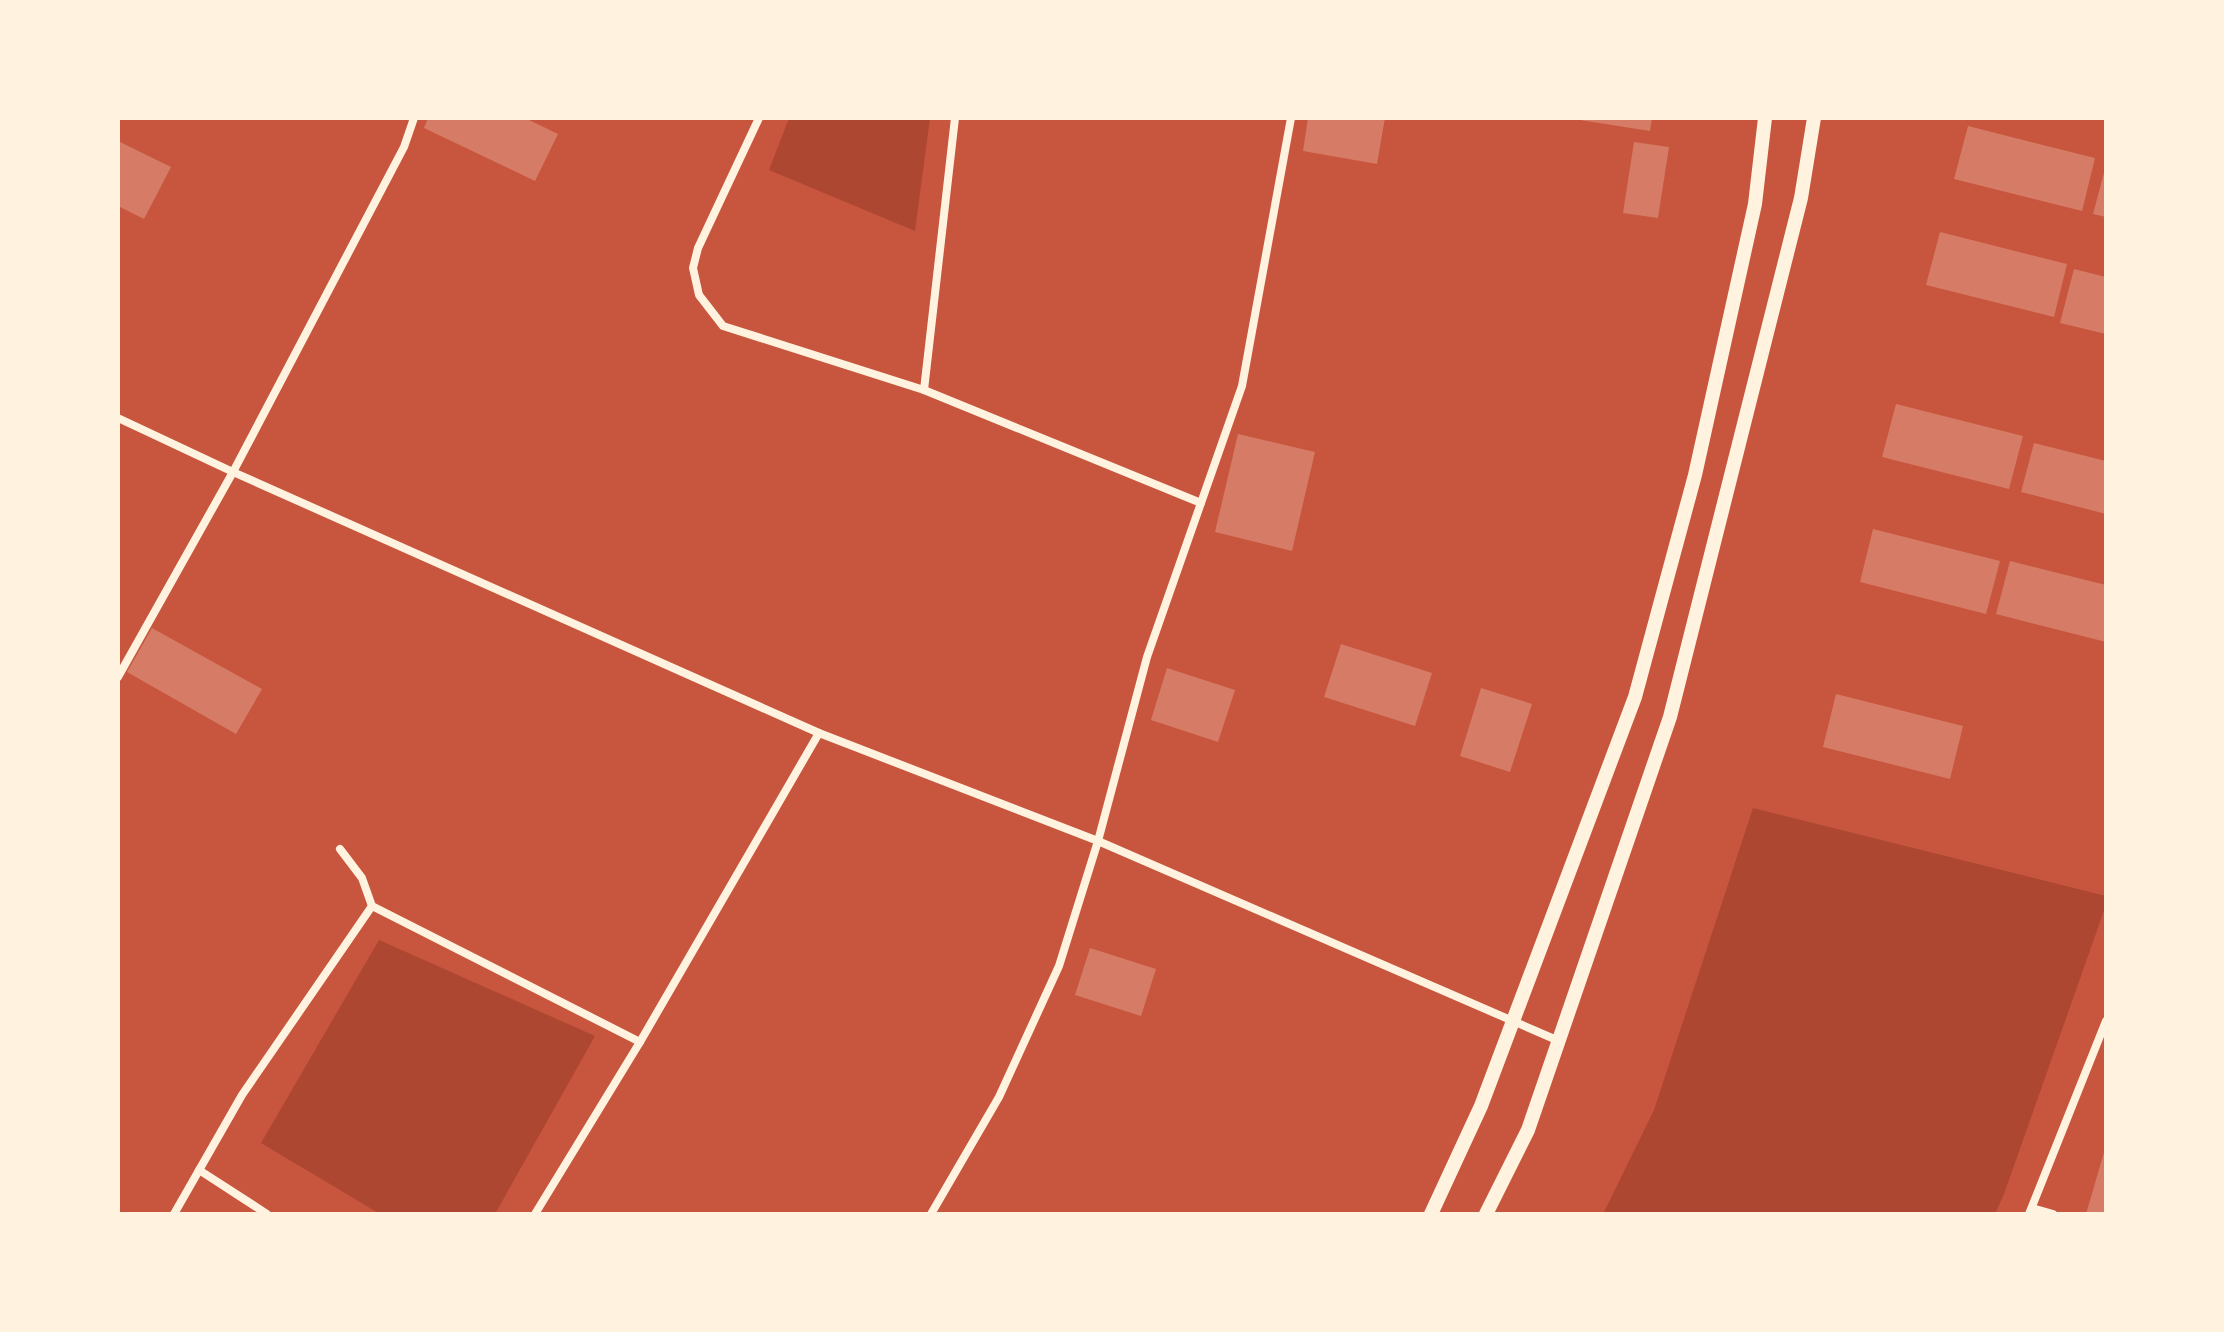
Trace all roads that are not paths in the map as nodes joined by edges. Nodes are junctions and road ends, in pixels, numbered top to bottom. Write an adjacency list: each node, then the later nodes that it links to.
1 (414, 118): 9 (street)
2 (759, 118): 7 (street)
3 (955, 118): 7 (street)
4 (1291, 118): 10 (street)
5 (1765, 118): 16 (street)
6 (1814, 118): 18 (street)
7 (924, 390): 10 (street)
8 (118, 418): 9 (street)
9 (233, 472): 11 (street); 12 (street)
10 (1201, 503): 13 (street)
11 (118, 677)
12 (819, 733): 13 (street); 19 (street)
13 (1098, 841): 16 (street); 25 (street)
14 (340, 849): 15 (street)
15 (372, 906): 19 (street); 20 (street)
16 (1513, 1020): 18 (street); 26 (street)
17 (2106, 1021): 21 (street)
18 (1559, 1041): 27 (street)
19 (640, 1042): 24 (street)
20 (199, 1170): 22 (street); 23 (street)
21 (2031, 1211): 28 (street)
22 (174, 1214)
23 (267, 1214)
24 (535, 1214)
25 (931, 1214)
26 (1431, 1214)
27 (1486, 1214)
28 (2053, 1214)

